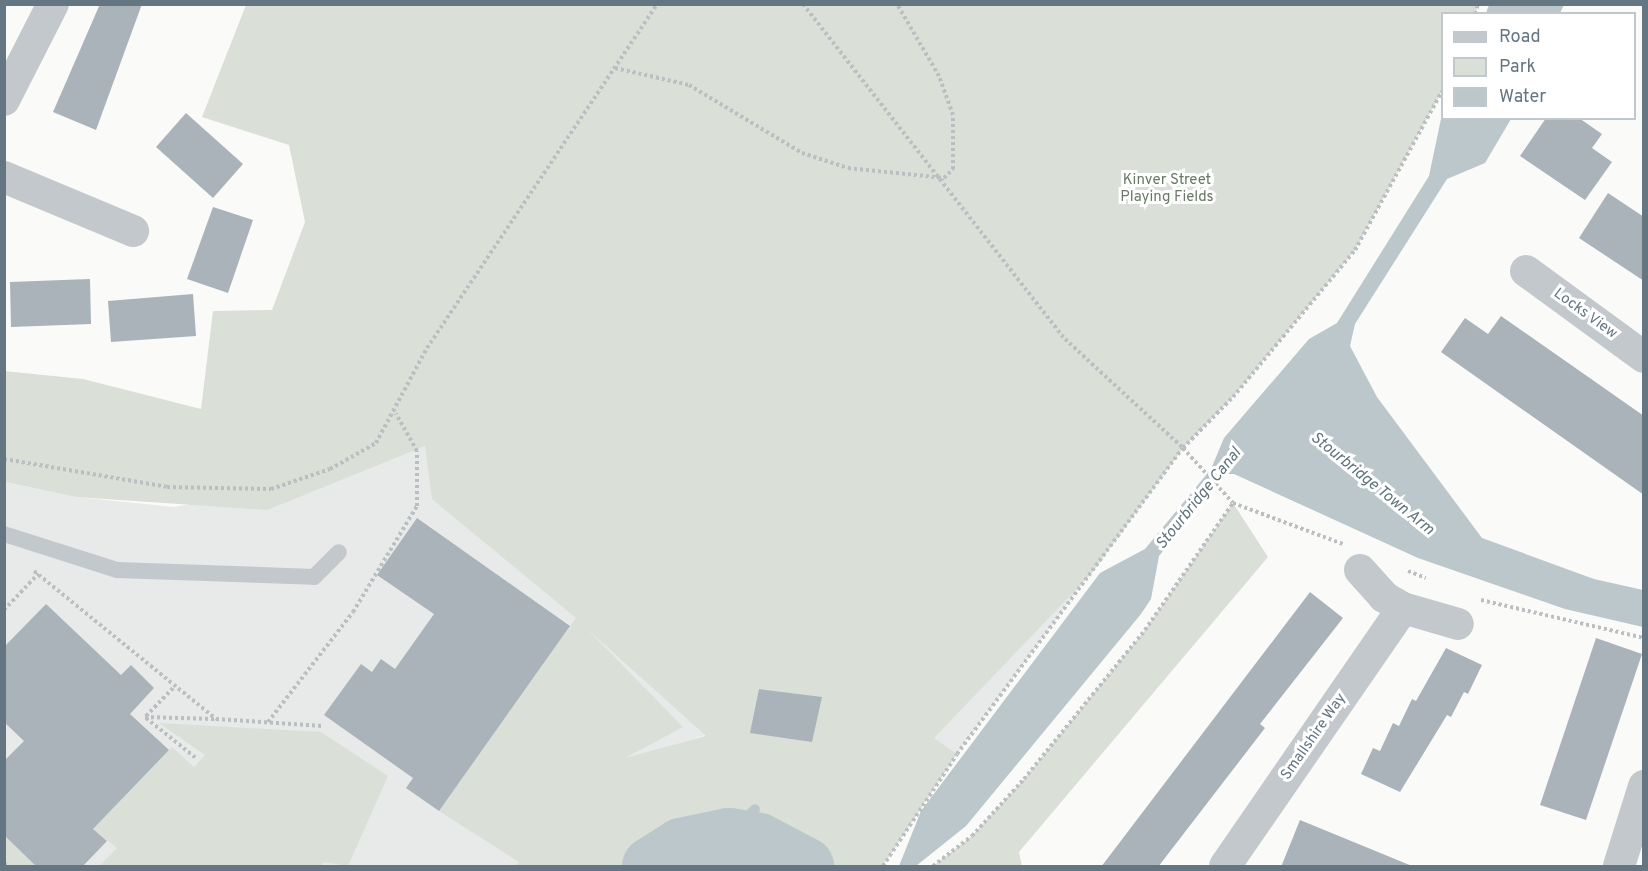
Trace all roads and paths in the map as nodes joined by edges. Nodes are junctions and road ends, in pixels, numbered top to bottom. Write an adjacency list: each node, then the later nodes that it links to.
1 (53, 4): 7 (street)
2 (657, 4): 5 (path)
3 (803, 4): 9 (path)
4 (897, 4): 9 (path)
5 (615, 68): 9 (path); 13 (path)
6 (1441, 94): 14 (path)
7 (4, 100)
8 (4, 177): 10 (street)
9 (944, 178): 14 (path)
10 (133, 231)
11 (1526, 271): 12 (street, Locks View)
12 (1644, 357)
13 (396, 414): 15 (path); 31 (path)
14 (1183, 448): 16 (path); 37 (path)
15 (4, 459)
16 (1233, 502): 19 (path); 38 (path)
17 (4, 534): 18 (lane)
18 (339, 552)
19 (1353, 558): 24 (street)
20 (30, 567): 22 (path)
21 (1402, 568): 23 (path)
22 (38, 574): 26 (path); 28 (path)
23 (1435, 582)
24 (1403, 608): 25 (street); 39 (street, Smallshire Way)
25 (1463, 609): 27 (path)
26 (4, 610)
27 (1644, 638)
28 (173, 688): 29 (path); 30 (path)
29 (145, 717): 30 (path); 33 (path)
30 (216, 719): 31 (path)
31 (268, 722): 32 (path)
32 (323, 726)
33 (196, 758)
34 (1644, 786): 40 (street)
35 (4, 863): 36 (path)
36 (8, 867)
37 (883, 867)
38 (933, 867)
39 (1225, 867)
40 (1618, 867)

